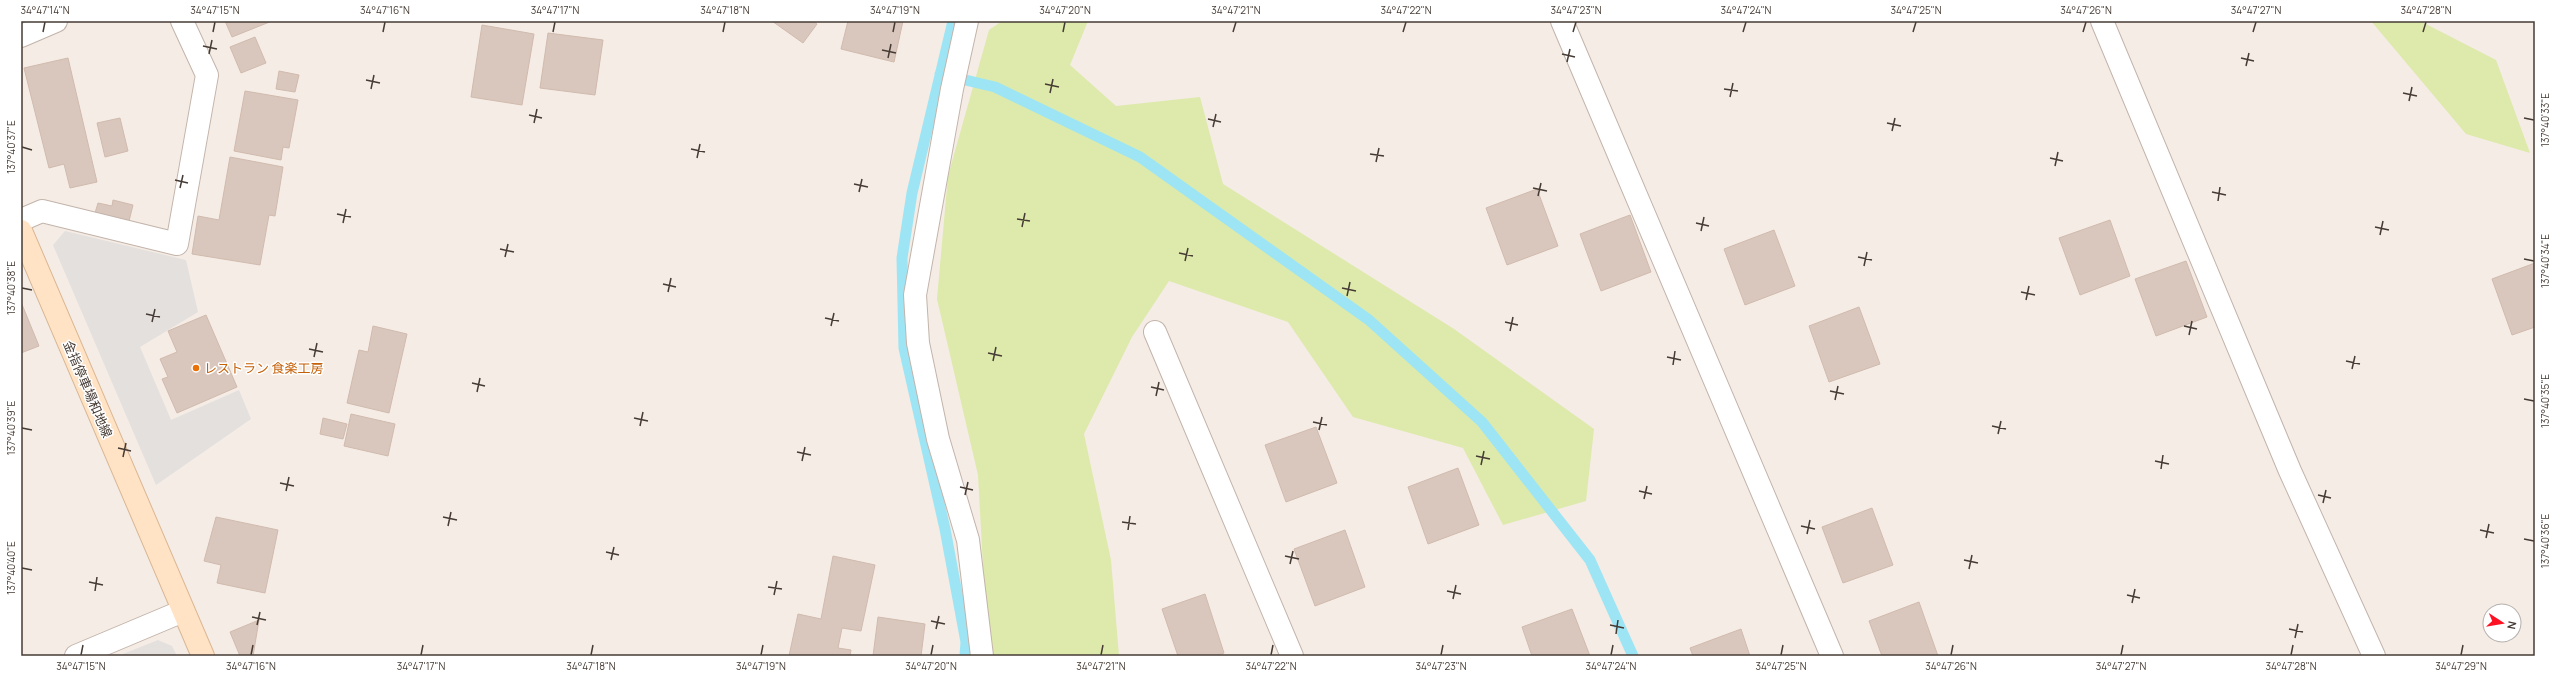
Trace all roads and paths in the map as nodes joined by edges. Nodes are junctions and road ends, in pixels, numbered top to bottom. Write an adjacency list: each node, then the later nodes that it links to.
1 (56, 21): 6 (street)
2 (182, 21): 7 (street)
3 (968, 21): 13 (street)
4 (1562, 21): 15 (street)
5 (2102, 21): 16 (street)
6 (21, 36)
7 (21, 220)
8 (21, 231): 10 (main road, 金指停車場和地線)
9 (1154, 332): 14 (street)
10 (183, 611): 11 (street); 12 (main road, 金指停車場和地線)
11 (76, 656)
12 (203, 656)
13 (982, 656)
14 (1292, 656)
15 (1832, 656)
16 (2374, 656)

